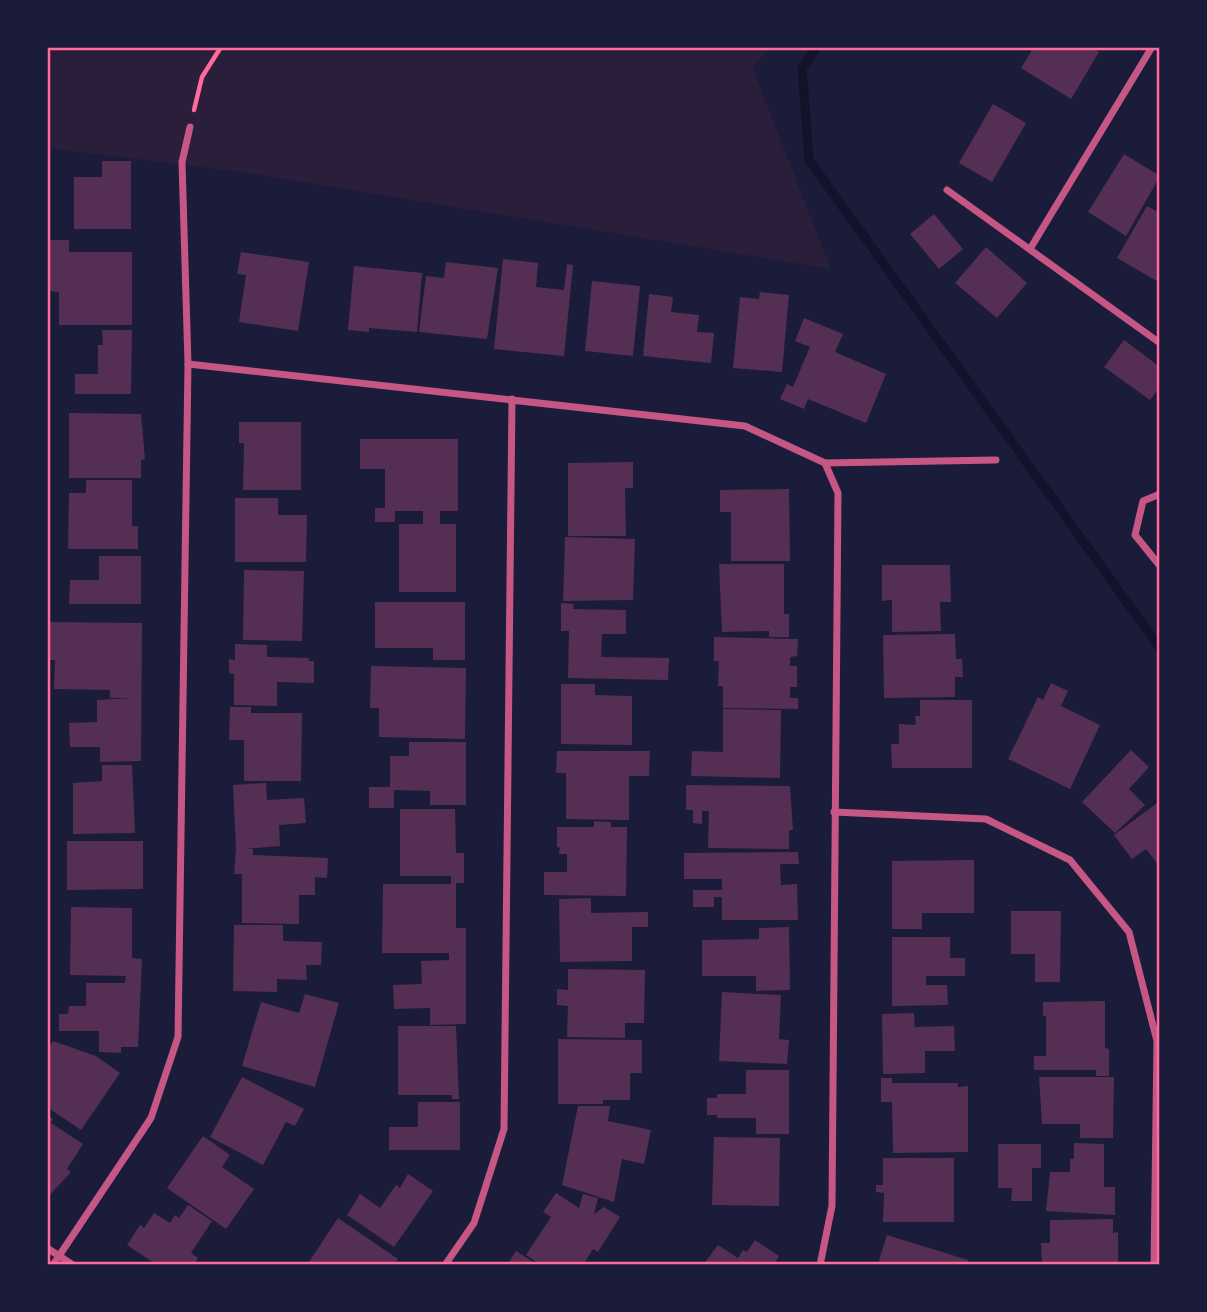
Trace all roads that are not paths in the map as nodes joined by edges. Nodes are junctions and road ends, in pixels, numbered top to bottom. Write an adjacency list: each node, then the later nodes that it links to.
1 (1152, 47): 4 (street)
2 (190, 127): 6 (street)
3 (947, 190): 4 (street)
4 (1030, 249): 5 (street)
5 (1160, 343)
6 (188, 364): 7 (street); 14 (street)
7 (512, 399): 9 (street); 17 (street)
8 (996, 460): 9 (street)
9 (825, 463): 12 (street)
10 (1160, 494): 11 (street)
11 (1160, 566)
12 (834, 813): 18 (street); 19 (street)
13 (47, 1248): 14 (street)
14 (60, 1256): 15 (street); 16 (street)
15 (53, 1265)
16 (73, 1265)
17 (445, 1265)
18 (820, 1265)
19 (1154, 1265)

